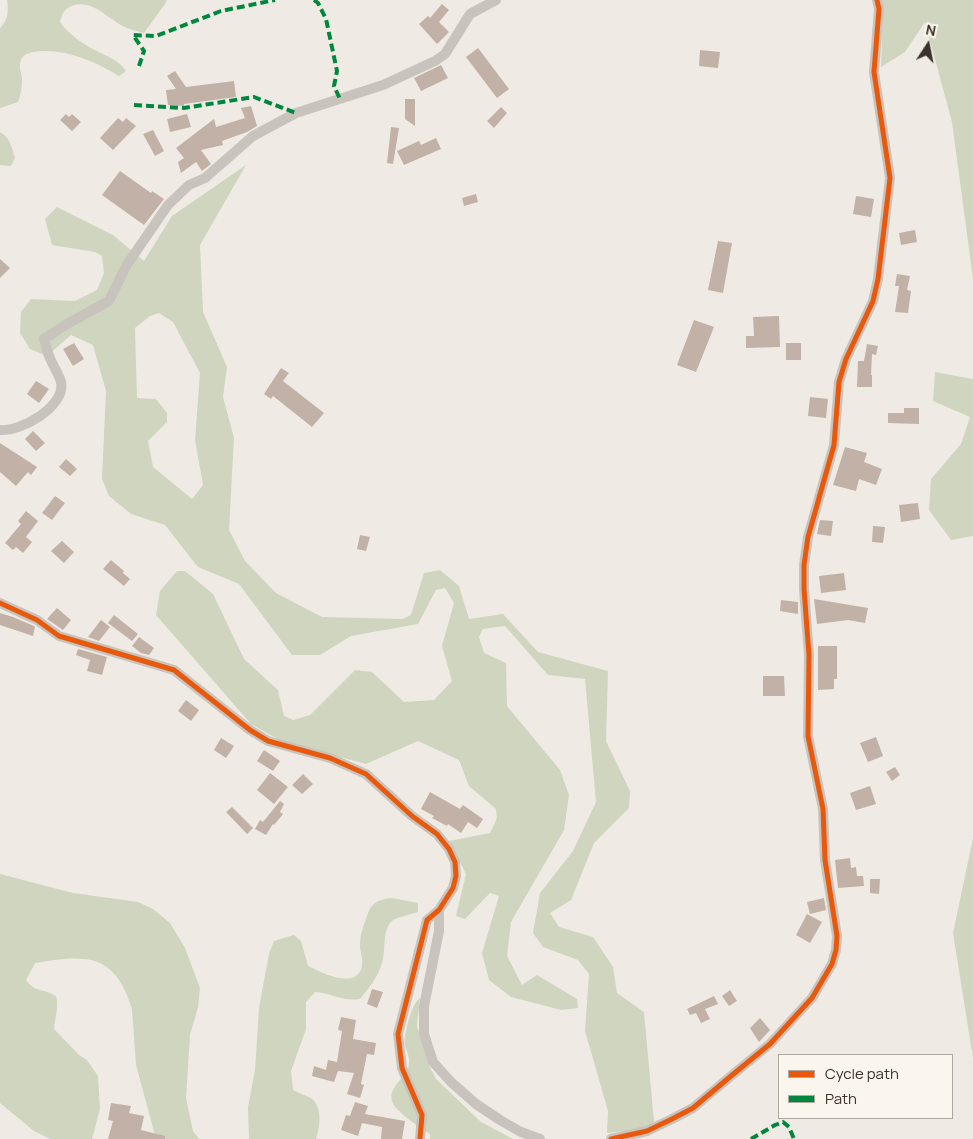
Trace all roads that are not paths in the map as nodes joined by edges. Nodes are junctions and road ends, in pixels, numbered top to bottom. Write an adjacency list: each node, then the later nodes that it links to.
1 (496, 0): 3 (street)
2 (877, 0): 8 (street)
3 (0, 430)
4 (0, 603): 5 (street)
5 (439, 910): 6 (street); 7 (street)
6 (420, 1139)
7 (540, 1139)
8 (612, 1139)

